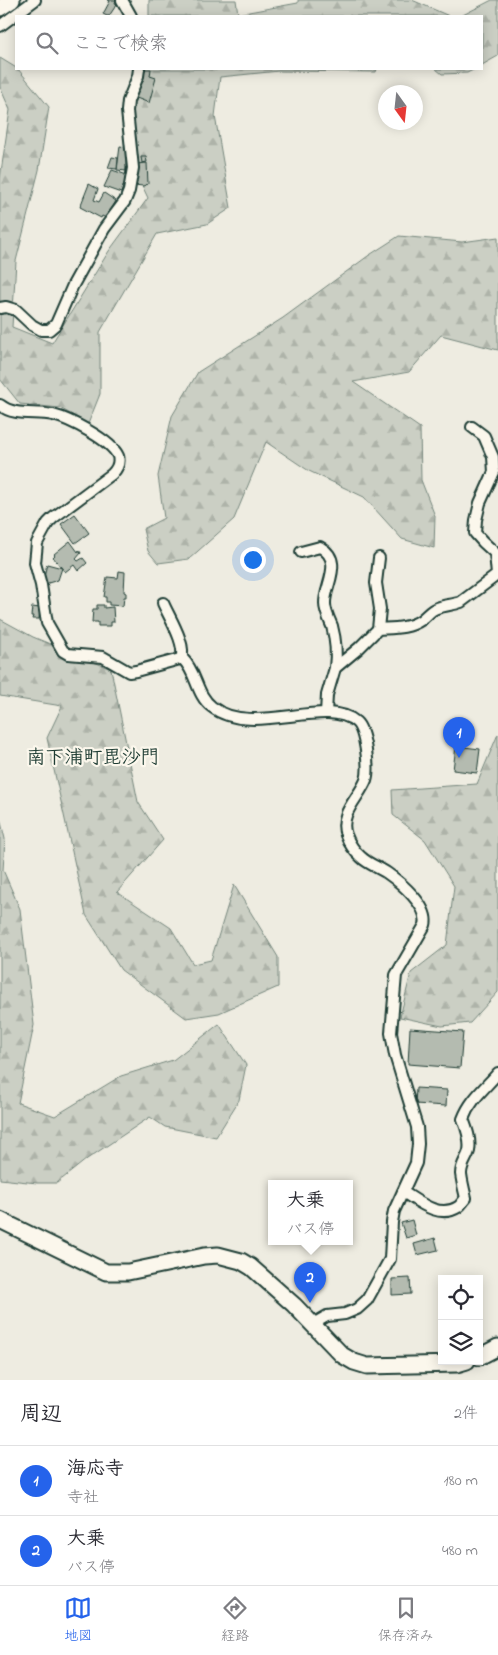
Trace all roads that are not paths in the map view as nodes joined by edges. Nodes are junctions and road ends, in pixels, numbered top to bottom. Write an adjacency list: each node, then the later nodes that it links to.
1 (12, 0): 4 (street)
2 (35, 0): 6 (street)
3 (122, 0): 5 (street)
4 (0, 8)
5 (130, 15)
6 (0, 26)
7 (138, 70): 8 (street)
8 (0, 308)
9 (0, 404): 16 (street)
10 (472, 427): 13 (street)
11 (301, 552): 17 (street)
12 (379, 558): 15 (street)
13 (498, 575): 15 (street)
14 (163, 604): 16 (street)
15 (378, 629): 17 (street)
16 (181, 659): 18 (street)
17 (334, 668): 18 (street)
18 (326, 713): 20 (street)
19 (498, 1073): 20 (street)
20 (403, 1192): 22 (street)
21 (0, 1220): 22 (street)
22 (312, 1324): 25 (street)
23 (498, 1347): 24 (street)
24 (483, 1355)
25 (438, 1364)

